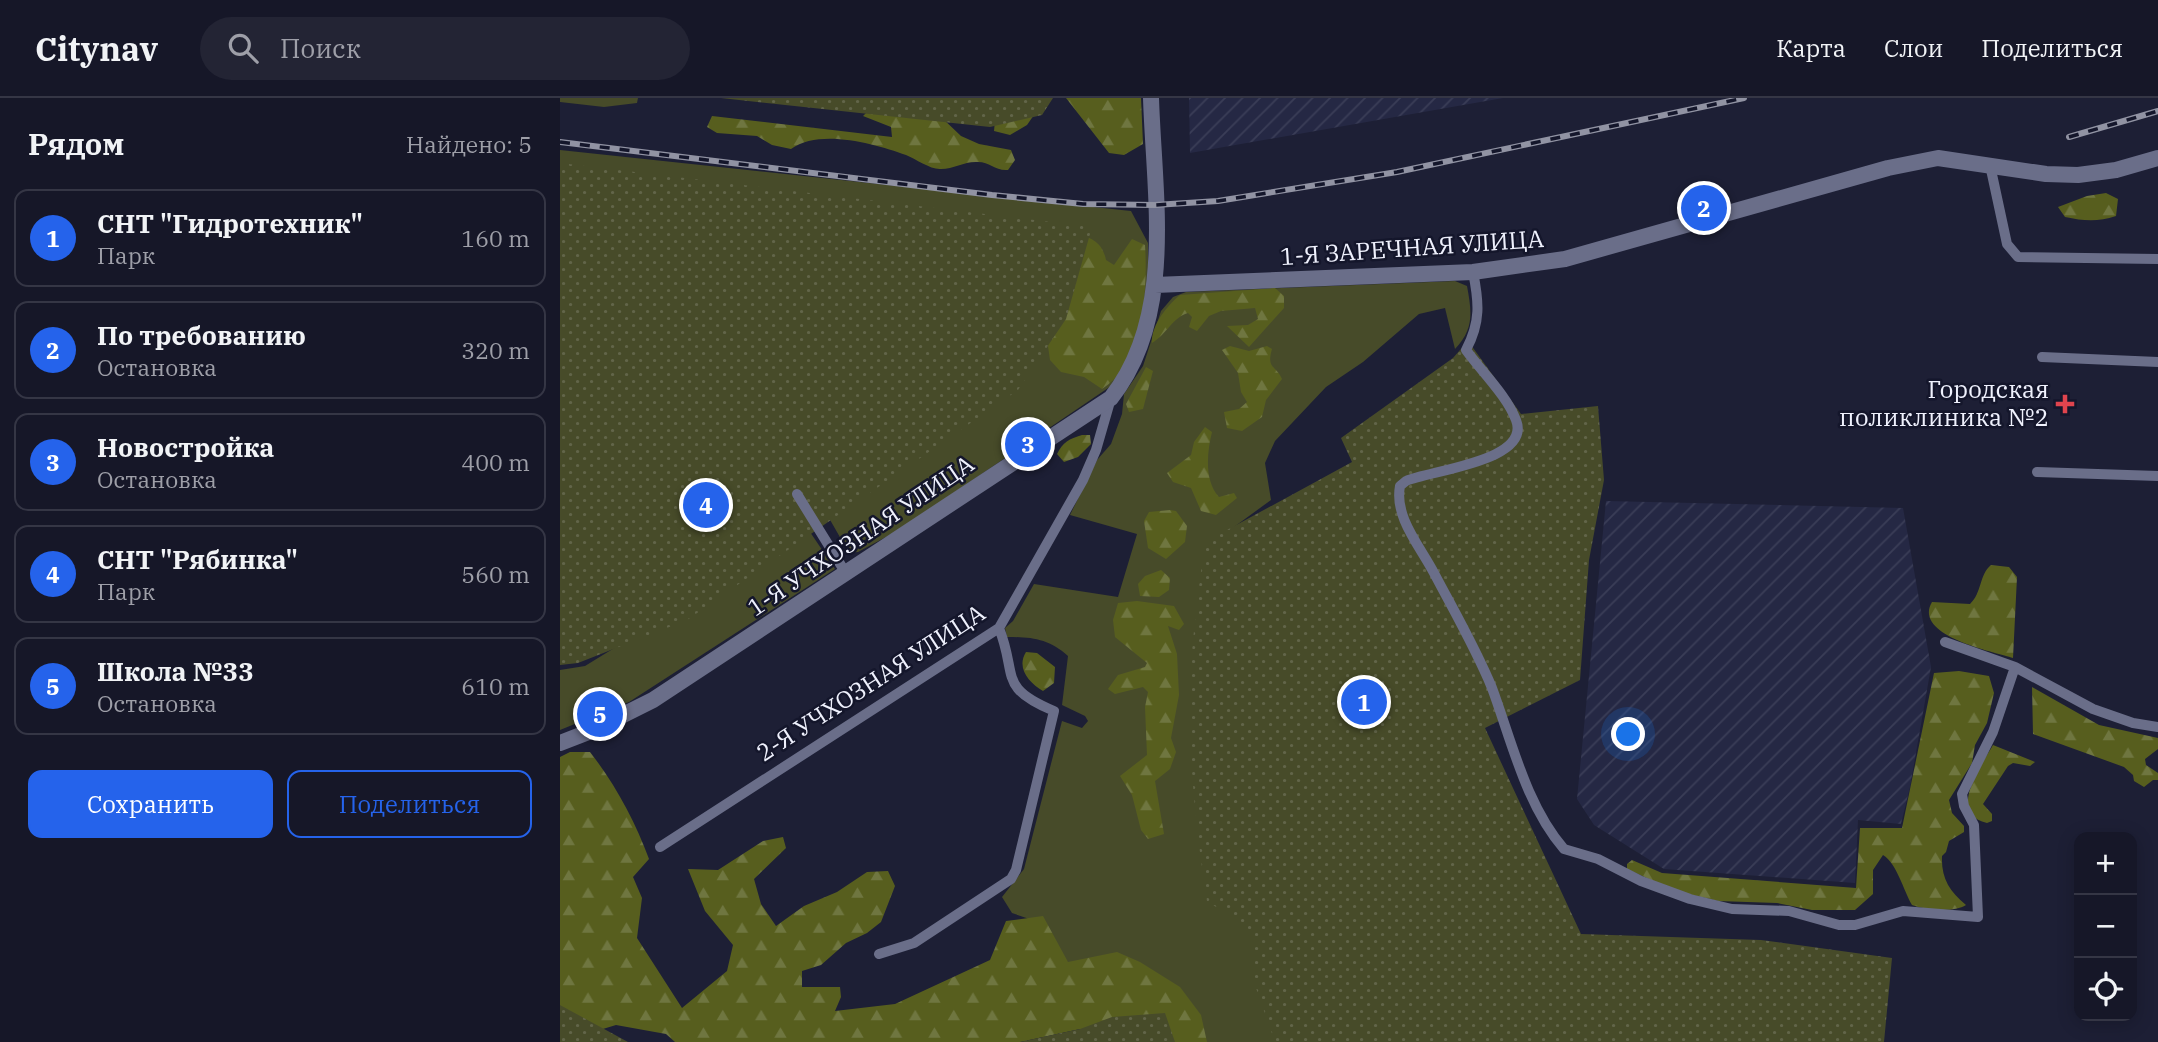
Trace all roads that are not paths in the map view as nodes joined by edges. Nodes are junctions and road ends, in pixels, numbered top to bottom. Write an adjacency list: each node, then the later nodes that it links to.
1 (1151, 98): 6 (street, 1-Я УЧХОЗНАЯ УЛИЦА)
2 (2158, 158): 3 (street, 1-Я ЗАРЕЧНАЯ УЛИЦА)
3 (1990, 165): 4 (street); 5 (street, 1-Я ЗАРЕЧНАЯ УЛИЦА)
4 (2158, 259)
5 (1473, 272): 6 (street, 1-Я ЗАРЕЧНАЯ УЛИЦА); 16 (street)
6 (1155, 285): 9 (street, 1-Я УЧХОЗНАЯ УЛИЦА)
7 (2042, 357): 8 (street)
8 (2158, 362)
9 (1111, 398): 13 (street, 1-Я УЧХОЗНАЯ УЛИЦА); 14 (street, 2-Я УЧХОЗНАЯ УЛИЦА)
10 (2037, 471): 11 (street)
11 (2158, 476)
12 (797, 494): 13 (street)
13 (847, 575): 18 (street, 1-Я УЧХОЗНАЯ УЛИЦА)
14 (999, 628): 19 (street, 2-Я УЧХОЗНАЯ УЛИЦА); 20 (street)
15 (1945, 642): 16 (street)
16 (2015, 667): 17 (street)
17 (2158, 727)
18 (560, 743)
19 (660, 848)
20 (879, 954)

